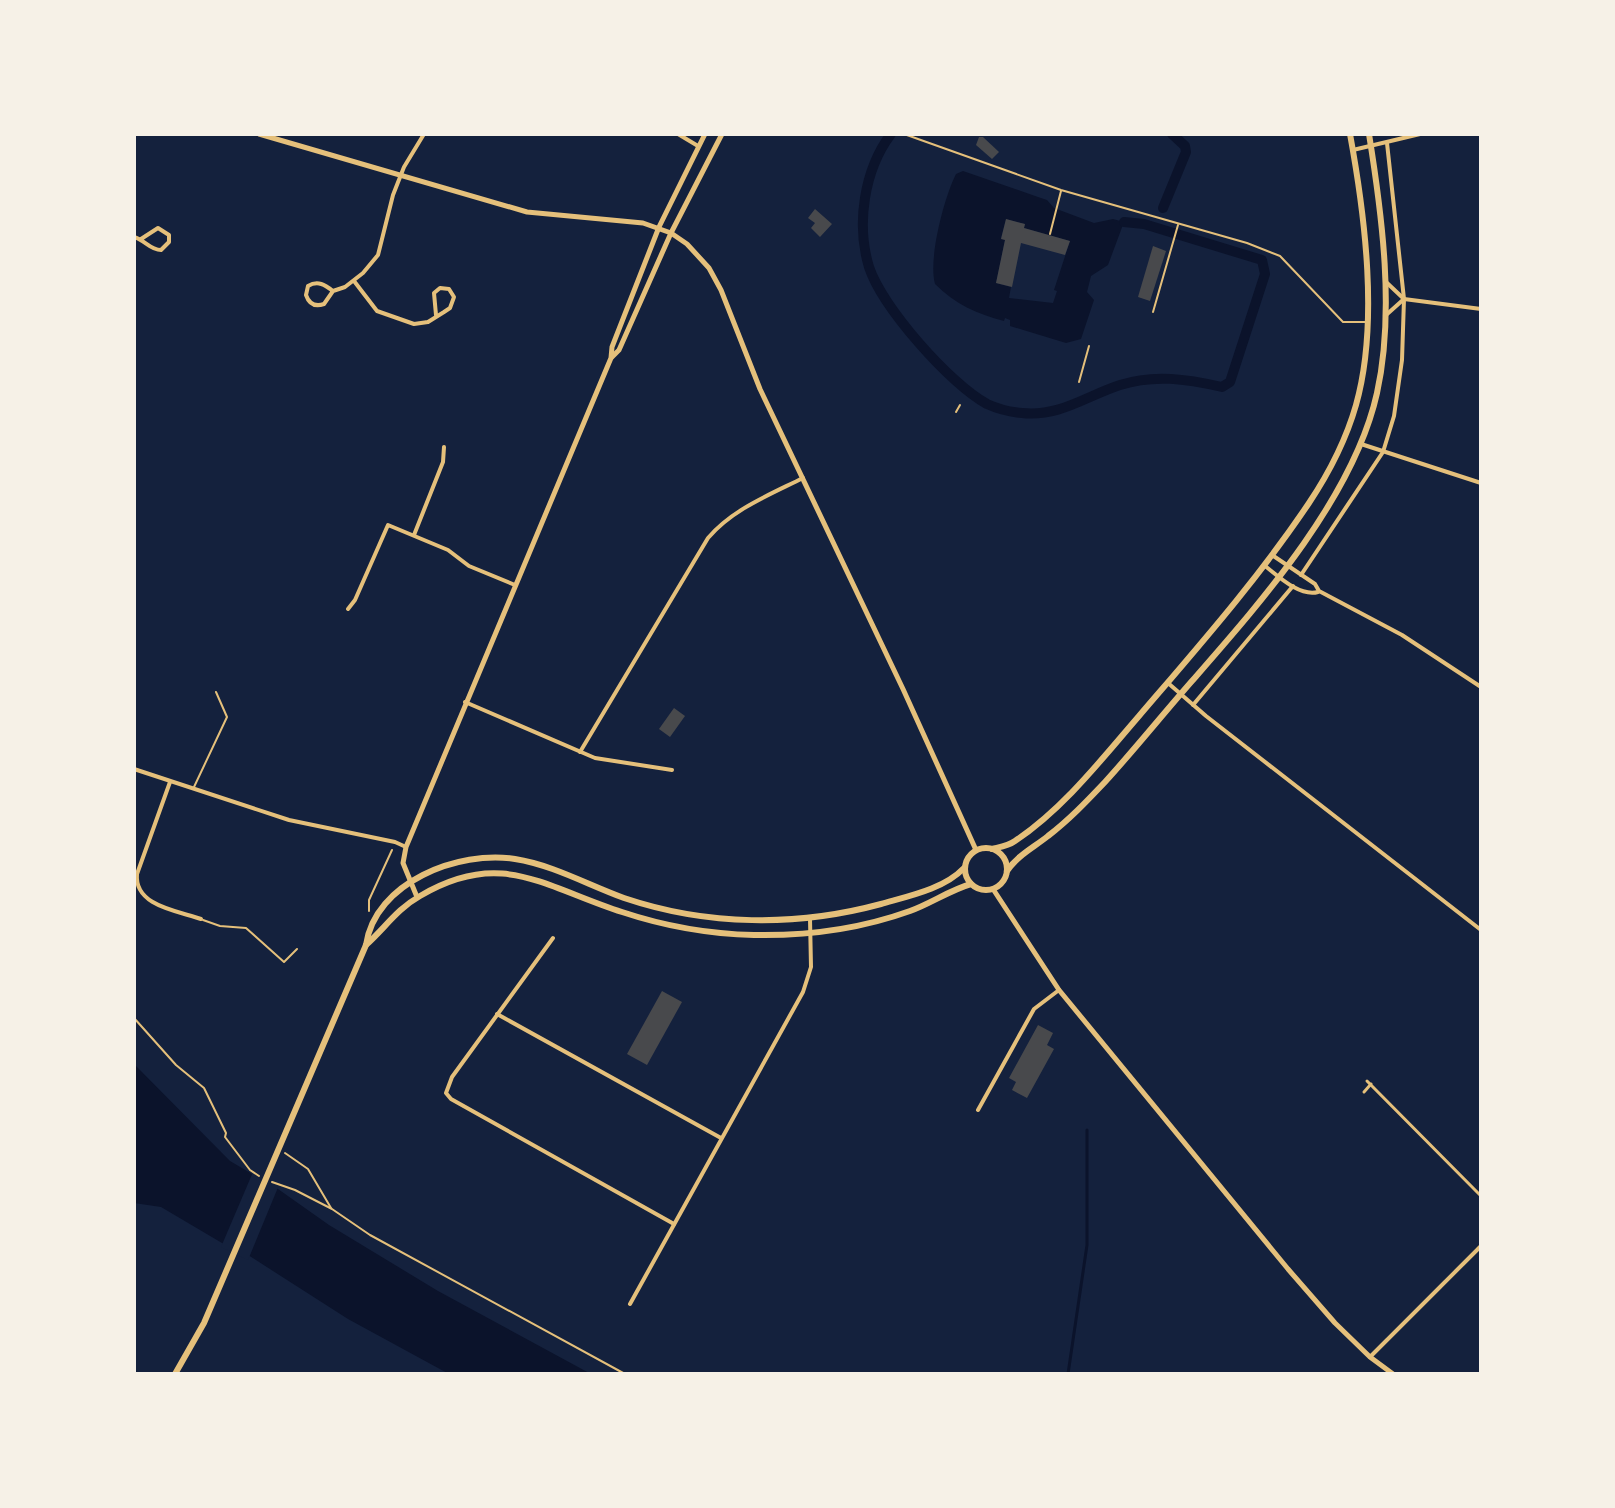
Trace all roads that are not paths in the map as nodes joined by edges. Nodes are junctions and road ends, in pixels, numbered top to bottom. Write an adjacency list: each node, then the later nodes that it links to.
1 (259, 134): 14 (street)
2 (424, 134): 14 (street)
3 (678, 134): 11 (street)
4 (705, 134): 11 (street)
5 (722, 134): 18 (street)
6 (904, 134): 15 (lane)
7 (1350, 134): 13 (main road)
8 (1369, 134): 12 (main road)
9 (1420, 134): 10 (street)
10 (1387, 143): 12 (street); 25 (street)
11 (698, 146): 17 (street)
12 (1371, 146): 13 (street); 22 (main road)
13 (1353, 150): 30 (main road)
14 (401, 177): 17 (street); 23 (street)
15 (1061, 190): 16 (lane); 19 (lane)
16 (1178, 224): 27 (lane); 30 (lane)
17 (659, 227): 18 (street); 31 (street)
18 (671, 233): 31 (street); 35 (street)
19 (1050, 234)
20 (134, 237): 21 (street)
21 (141, 239): 21 (street)
22 (1384, 279): 25 (street); 29 (main road)
23 (354, 281): 24 (street); 28 (street)
24 (333, 291): 24 (street)
25 (1404, 299): 26 (street); 29 (street); 34 (street)
26 (1481, 309)
27 (1153, 312)
28 (436, 315): 28 (street)
29 (1385, 317): 32 (main road)
30 (1367, 322): 38 (main road)
31 (611, 358): 43 (street)
32 (1361, 444): 34 (street); 39 (main road)
33 (444, 447): 37 (street)
34 (1383, 452): 36 (street); 41 (street)
35 (803, 478): 53 (street); 60 (street)
36 (1481, 483)
37 (414, 535): 43 (street); 46 (street)
38 (1272, 555): 39 (street); 40 (main road)
39 (1287, 565): 41 (street); 42 (main road)
40 (1265, 566): 42 (street); 47 (main road)
41 (1301, 575): 45 (street)
42 (1279, 576): 44 (street); 50 (main road)
43 (515, 585): 51 (street)
44 (1293, 586): 45 (street); 52 (street)
45 (1319, 591): 48 (street)
46 (348, 609)
47 (1168, 683): 50 (street); 59 (main road)
48 (1481, 687)
49 (216, 692): 57 (lane)
50 (1181, 694): 52 (street); 62 (main road)
51 (465, 702): 53 (street); 58 (street)
52 (1193, 705): 69 (street)
53 (580, 752): 55 (street)
54 (134, 769): 56 (street)
55 (672, 770)
56 (171, 781): 57 (street); 67 (street)
57 (193, 788): 58 (street)
58 (406, 847): 63 (street)
59 (992, 849): 60 (main road); 62 (main road)
60 (976, 850): 61 (main road)
61 (964, 868): 64 (main road); 68 (main road)
62 (1007, 871): 65 (main road)
63 (411, 883): 66 (street); 68 (main road); 72 (main road)
64 (971, 884): 65 (main road); 70 (main road)
65 (993, 889): 74 (street)
66 (417, 897): 70 (main road); 72 (main road)
67 (201, 919): 73 (lane)
68 (810, 919): 70 (street)
69 (1481, 930)
70 (812, 933): 80 (street)
71 (553, 938): 75 (street)
72 (366, 945): 86 (main road)
73 (297, 949)
74 (1059, 990): 79 (street); 85 (street)
75 (497, 1014): 80 (street); 82 (street)
76 (1364, 1092): 77 (street)
77 (1388, 1102): 78 (street); 81 (street)
78 (1381, 1109)
79 (978, 1110)
80 (721, 1138): 82 (street)
81 (1480, 1195)
82 (674, 1224): 84 (street)
83 (1481, 1246): 85 (street)
84 (630, 1304)
85 (1370, 1357): 87 (street)
86 (175, 1374)
87 (1393, 1374)

